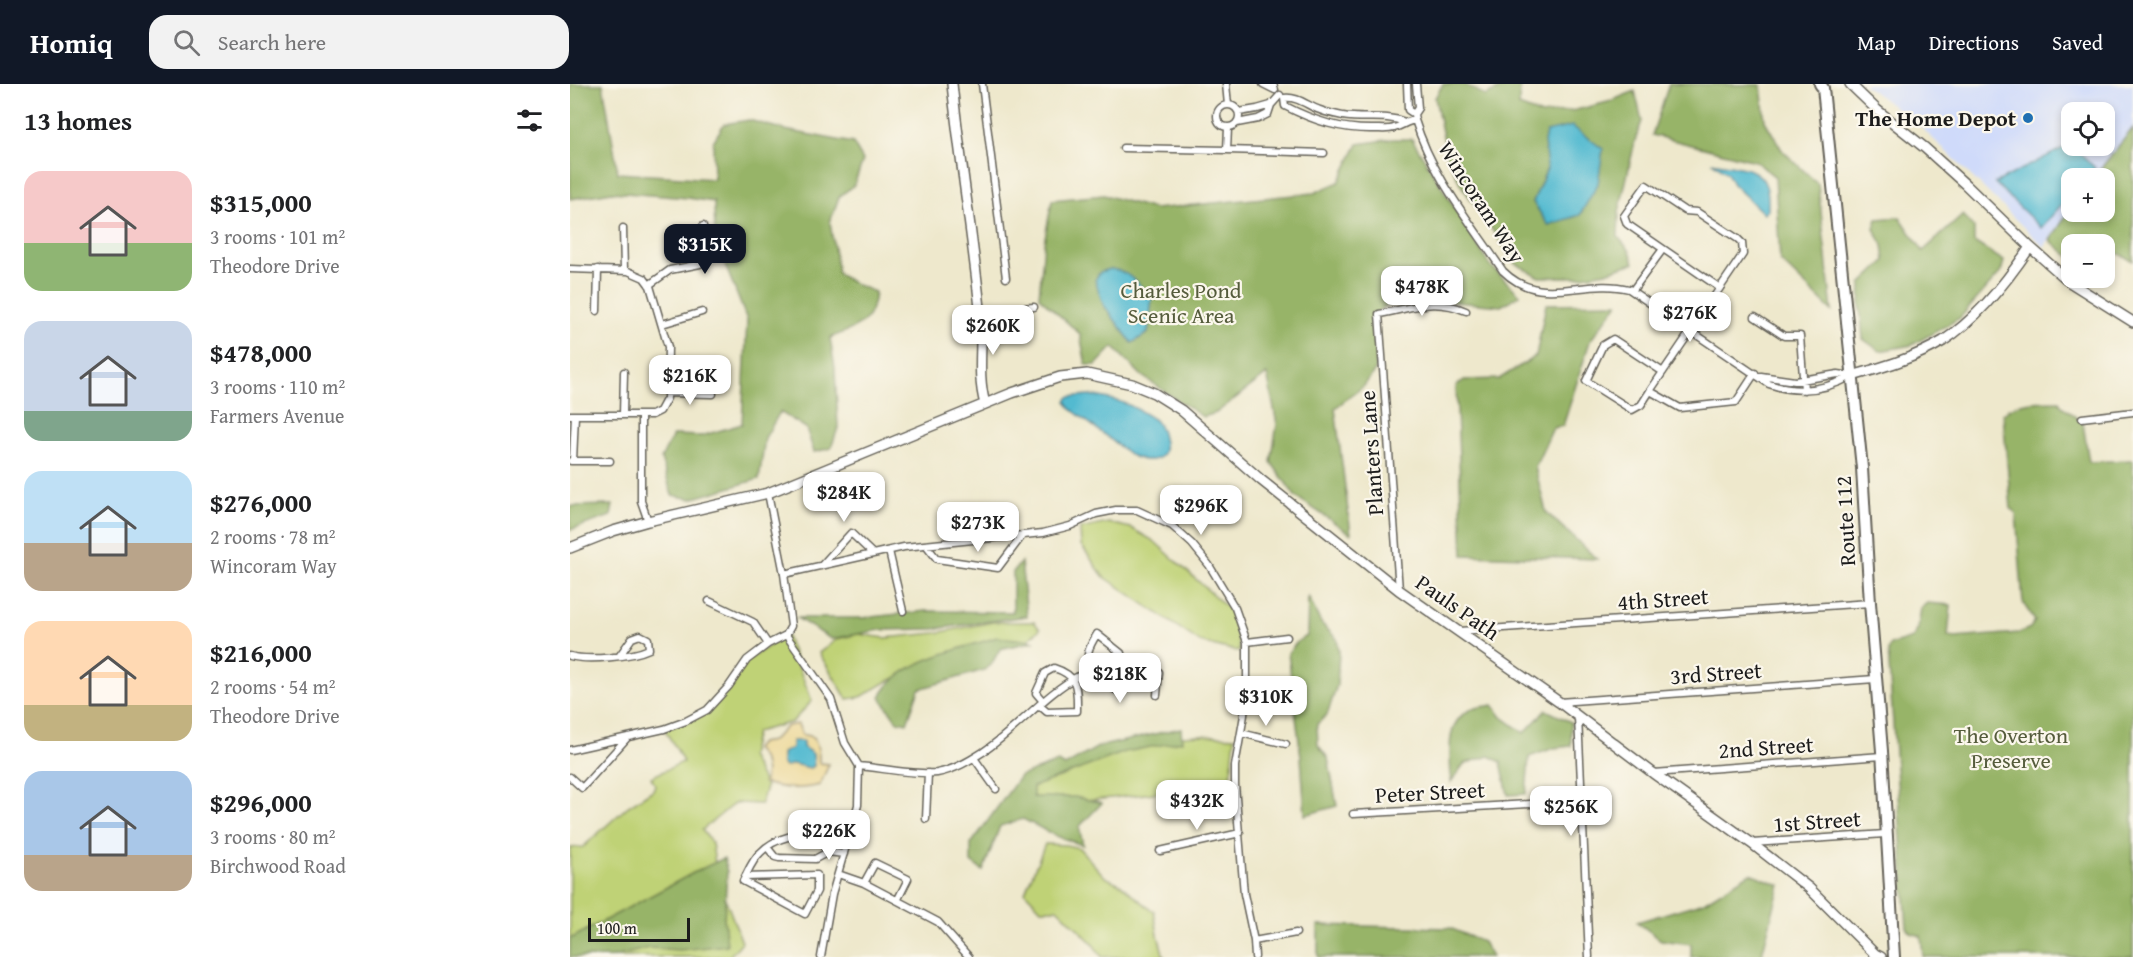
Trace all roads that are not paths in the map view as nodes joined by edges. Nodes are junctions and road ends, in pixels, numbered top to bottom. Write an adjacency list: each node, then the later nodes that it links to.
1 (952, 84): 33 (street)
2 (982, 84): 27 (street)
3 (1226, 84): 10 (street)
4 (1263, 84): 9 (street)
5 (1407, 84): 13 (street, Wincoram Way)
6 (1416, 84): 13 (street, Wincoram Way)
7 (1850, 84): 22 (street)
8 (1822, 85): 43 (main road, Route 112)
9 (1278, 92): 11 (street); 14 (street); 14 (street)
10 (1228, 105): 12 (street); 16 (street)
11 (1271, 105): 12 (street); 15 (street)
12 (1239, 112): 15 (street)
13 (1415, 117): 14 (street); 30 (street, Wincoram Way)
14 (1405, 122)
15 (1237, 123): 16 (street)
16 (1228, 128): 18 (street)
17 (1123, 148): 18 (street)
18 (1227, 150): 19 (street)
19 (1324, 153)
20 (703, 226): 28 (street)
21 (623, 228): 26 (street)
22 (2030, 247): 37 (street); 43 (street)
23 (1663, 249): 29 (street); 29 (street); 30 (street)
24 (570, 269): 25 (street)
25 (598, 269): 26 (street); 32 (street)
26 (624, 270): 28 (street)
27 (1006, 278)
28 (649, 285): 38 (street)
29 (1720, 288): 39 (street)
30 (1632, 291): 39 (street, Wincoram Way)
31 (1034, 307): 33 (street)
32 (597, 311)
33 (981, 311): 49 (street)
34 (1466, 311): 66 (street, Planters Lane)
35 (702, 312): 38 (street)
36 (1755, 317): 44 (street)
37 (2133, 322)
38 (662, 324): 47 (street)
39 (1691, 330): 41 (street); 42 (street, Wincoram Way)
40 (624, 372): 52 (street)
41 (1663, 372): 46 (street); 46 (street)
42 (1757, 375): 44 (street, Wincoram Way); 45 (street, Wincoram Way); 46 (street)
43 (1852, 376): 44 (street, Wincoram Way); 45 (street, Wincoram Way); 68 (main road, Route 112)
44 (1804, 380): 45 (street)
45 (1804, 390)
46 (1650, 391)
47 (668, 393): 48 (street); 53 (street)
48 (712, 394)
49 (985, 404): 57 (street, Pauls Path); 66 (street, Pauls Path)
50 (2133, 412): 54 (street)
51 (572, 415): 52 (street); 55 (street)
52 (624, 415): 53 (street)
53 (641, 415): 58 (street)
54 (2082, 418)
55 (572, 461): 56 (street)
56 (610, 461)
57 (768, 493): 58 (street, Pauls Path); 65 (street)
58 (648, 521): 61 (street, Pauls Path)
59 (1022, 536): 60 (street); 60 (street); 73 (street)
60 (926, 545): 62 (street)
61 (570, 548)
62 (889, 551): 63 (street); 69 (street)
63 (873, 554): 64 (street); 64 (street)
64 (821, 566): 65 (street)
65 (784, 574): 71 (street)
66 (1399, 590): 70 (street, Pauls Path)
67 (708, 601): 74 (street)
68 (1869, 603): 70 (street, 4th Street); 82 (main road, Route 112)
69 (903, 611)
70 (1459, 631): 85 (street, Pauls Path)
71 (786, 635): 74 (street); 93 (street)
72 (1287, 637): 73 (street)
73 (1247, 642): 87 (street)
74 (768, 644): 88 (street)
75 (620, 655): 75 (street); 76 (street)
76 (570, 656)
77 (1132, 661): 78 (street); 79 (street); 83 (street)
78 (1122, 662): 79 (street); 80 (street)
79 (1098, 667): 80 (street)
80 (1090, 669): 81 (street)
81 (1072, 679): 84 (street); 84 (street); 84 (street)
82 (1875, 679): 85 (street, 3rd Street); 91 (main road, Route 112)
83 (1156, 695)
84 (1040, 702): 92 (street)
85 (1559, 702): 86 (street, Pauls Path)
86 (1578, 717): 95 (street, Pauls Path); 98 (street)
87 (1241, 734): 89 (street); 101 (street)
88 (627, 738): 90 (street); 96 (street)
89 (1286, 744)
90 (570, 750)
91 (1882, 756): 95 (street, 2nd Street); 102 (main road, Route 112)
92 (974, 758): 94 (street); 97 (street)
93 (859, 766): 94 (street); 107 (street)
94 (928, 773): 100 (street)
95 (1653, 773): 103 (street, Pauls Path)
96 (570, 777)
97 (996, 789)
98 (1582, 801): 99 (street, Peter Street); 119 (street)
99 (1353, 814)
100 (926, 819)
101 (1240, 833): 106 (street); 115 (street)
102 (1885, 834): 103 (street, 1st Street); 121 (main road, Route 112)
103 (1751, 843): 120 (street, Pauls Path)
104 (767, 847): 105 (street); 105 (street); 109 (street)
105 (828, 852): 107 (street)
106 (1160, 852)
107 (844, 854): 108 (street)
108 (838, 874): 110 (street); 112 (street)
109 (745, 877): 111 (street); 111 (street)
110 (864, 883): 113 (street); 113 (street)
111 (817, 891): 112 (street)
112 (831, 894): 116 (street)
113 (898, 899): 117 (street)
114 (1296, 933): 115 (street)
115 (1254, 941): 118 (street)
116 (821, 957)
117 (969, 957)
118 (1255, 957)
119 (1588, 957)
120 (1881, 957)
121 (1894, 957)

